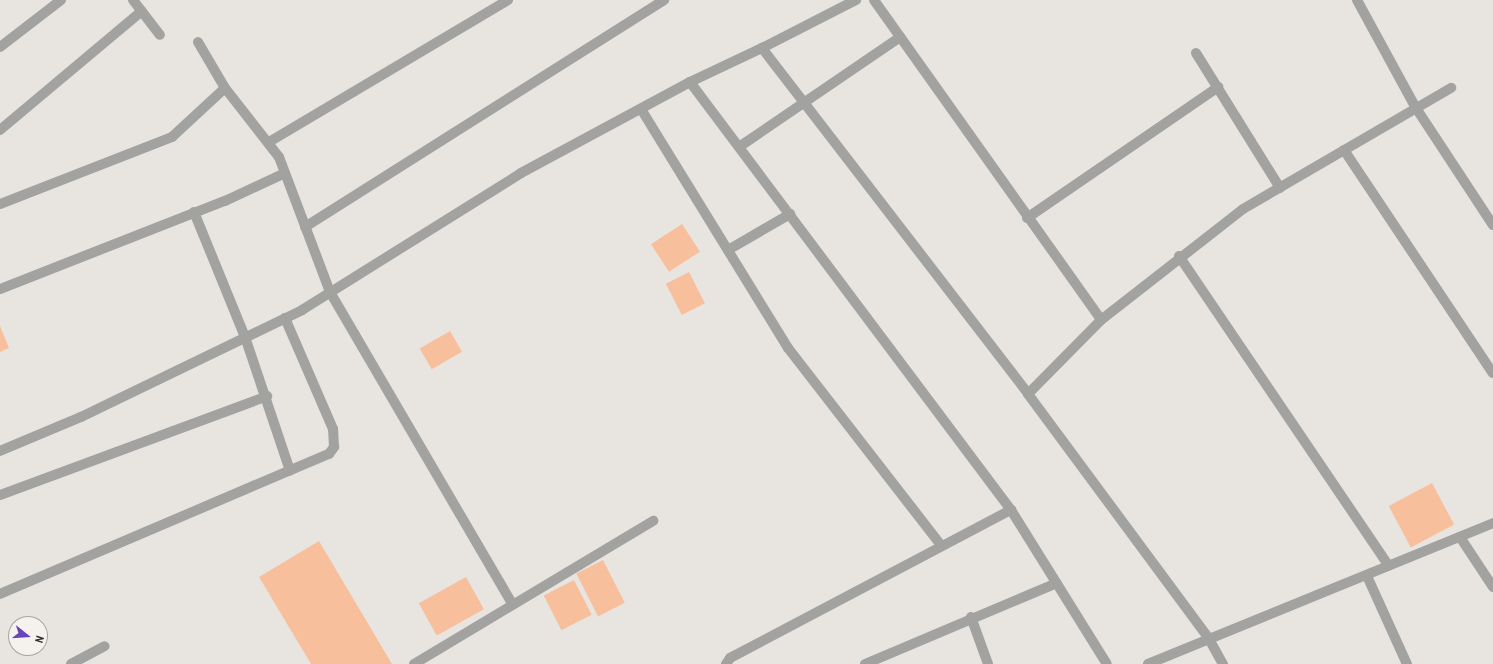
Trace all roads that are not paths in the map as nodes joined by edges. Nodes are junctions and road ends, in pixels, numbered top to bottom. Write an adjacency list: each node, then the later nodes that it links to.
1 (61, 0): 12 (street)
2 (133, 0): 8 (street)
3 (508, 0): 23 (street)
4 (664, 0): 33 (street)
5 (856, 0): 13 (street)
6 (874, 0): 10 (street)
7 (1357, 0): 21 (street)
8 (142, 11): 9 (street); 22 (street)
9 (160, 35)
10 (900, 37): 19 (street); 31 (street)
11 (198, 42): 17 (street)
12 (0, 47)
13 (762, 48): 15 (street); 19 (street)
14 (1196, 53): 16 (street)
15 (690, 82): 20 (street); 24 (street)
16 (1218, 87): 27 (street); 31 (street)
17 (225, 88): 23 (street); 28 (street)
18 (1451, 88): 21 (street)
19 (804, 102): 24 (street); 42 (street)
20 (641, 108): 34 (street); 37 (street)
21 (1416, 108): 25 (street); 32 (street)
22 (0, 130)
23 (269, 142): 26 (street)
24 (739, 147): 30 (street)
25 (1344, 150): 27 (street); 41 (street)
26 (285, 172): 29 (street); 33 (street)
27 (1280, 188): 35 (street)
28 (0, 204)
29 (194, 212): 36 (street); 40 (street)
30 (790, 214): 34 (street); 47 (street)
31 (1027, 218): 39 (street)
32 (1493, 225)
33 (305, 227): 37 (street)
34 (728, 250): 51 (street)
35 (1179, 256): 39 (street); 52 (street)
36 (0, 289)
37 (330, 292): 38 (street); 57 (street)
38 (285, 318): 40 (street); 45 (street)
39 (1101, 320): 42 (street)
40 (245, 337): 43 (street); 44 (street)
41 (1493, 373)
42 (1028, 394): 59 (street)
43 (267, 396): 45 (street); 46 (street)
44 (0, 451)
45 (290, 471): 56 (street)
46 (0, 495)
47 (1012, 510): 51 (street); 54 (street)
48 (653, 521): 57 (street)
49 (1493, 523): 50 (street)
50 (1460, 537): 52 (street); 55 (street)
51 (941, 545): 63 (street)
52 (1390, 566): 53 (street)
53 (1367, 576): 59 (street); 69 (street)
54 (1057, 583): 58 (street); 66 (street)
55 (1493, 588)
56 (0, 594)
57 (512, 603): 62 (street)
58 (971, 617): 64 (street); 65 (street)
59 (1209, 639): 67 (street); 68 (street)
60 (105, 646): 61 (street)
61 (71, 664)
62 (414, 664)
63 (726, 664)
64 (865, 664)
65 (988, 664)
66 (1107, 664)
67 (1148, 664)
68 (1223, 664)
69 (1407, 664)

